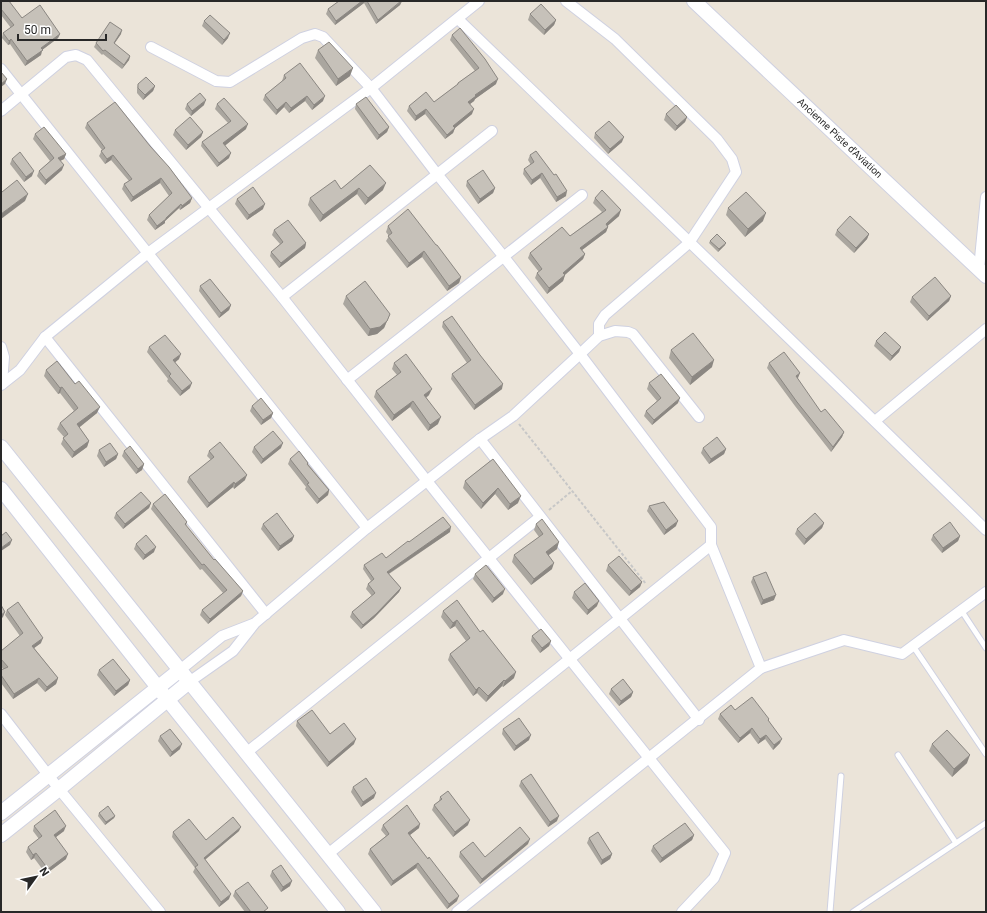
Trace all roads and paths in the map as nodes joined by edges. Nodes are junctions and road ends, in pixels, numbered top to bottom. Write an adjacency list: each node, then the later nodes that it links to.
1 (479, 1): 4 (street)
2 (566, 1): 15 (street)
3 (694, 1): 18 (street, Ancienne Piste d'Aviation)
4 (458, 19): 7 (street); 15 (street)
5 (151, 47): 7 (street)
6 (1, 69): 8 (street)
7 (371, 88): 11 (street); 14 (street)
8 (21, 94): 9 (street); 14 (street); 16 (street)
9 (1, 111)
10 (492, 131): 11 (street)
11 (437, 174): 17 (street); 19 (street)
12 (582, 195): 17 (street)
13 (986, 197): 18 (street)
14 (209, 208): 16 (street); 19 (street)
15 (689, 243): 21 (street); 29 (street)
16 (148, 253): 22 (street); 36 (street)
17 (504, 257): 24 (street); 25 (street)
18 (983, 273)
19 (282, 297): 25 (street)
20 (986, 329): 29 (street)
21 (599, 336): 24 (street); 28 (street)
22 (45, 337): 26 (street); 43 (street)
23 (1, 347): 26 (street)
24 (580, 354): 27 (street); 38 (street)
25 (347, 380): 32 (street)
26 (2, 384)
27 (513, 416): 30 (street); 34 (path)
28 (699, 417)
29 (875, 421): 37 (street)
30 (480, 439): 32 (street); 35 (street)
31 (1, 447): 50 (street)
32 (427, 481): 36 (street); 39 (street)
33 (1, 489): 52 (street)
34 (572, 491): 35 (path); 40 (path)
35 (540, 517): 39 (street); 44 (street)
36 (367, 528): 43 (street)
37 (986, 530)
38 (711, 546): 40 (street); 49 (street)
39 (489, 558): 48 (street); 56 (street)
40 (653, 592): 44 (street)
41 (986, 592): 42 (street)
42 (961, 610): 46 (street); 47 (lane)
43 (266, 614): 45 (street)
44 (620, 620): 48 (street); 55 (street)
45 (255, 623): 50 (street); 51 (street)
46 (913, 646): 49 (street); 58 (lane)
47 (986, 648)
48 (570, 660): 59 (street); 67 (street)
49 (761, 668): 55 (street)
50 (180, 670): 51 (street); 52 (street)
51 (189, 682): 53 (street); 56 (street)
52 (158, 688): 53 (street); 60 (street)
53 (167, 699): 62 (street); 69 (street)
54 (1, 714): 60 (street)
55 (699, 720): 59 (street)
56 (246, 753): 67 (street)
57 (898, 754): 66 (lane)
58 (986, 754)
59 (649, 758): 71 (street); 72 (street)
60 (48, 776): 62 (street); 63 (street)
61 (841, 776): 73 (lane)
62 (59, 789): 65 (street); 68 (street)
63 (1, 814)
64 (986, 823): 66 (lane)
65 (1, 835)
66 (956, 843): 74 (lane)
67 (328, 854): 70 (street)
68 (160, 912)
69 (338, 912)
70 (374, 912)
71 (458, 912)
72 (682, 912)
73 (830, 912)
74 (854, 912)

